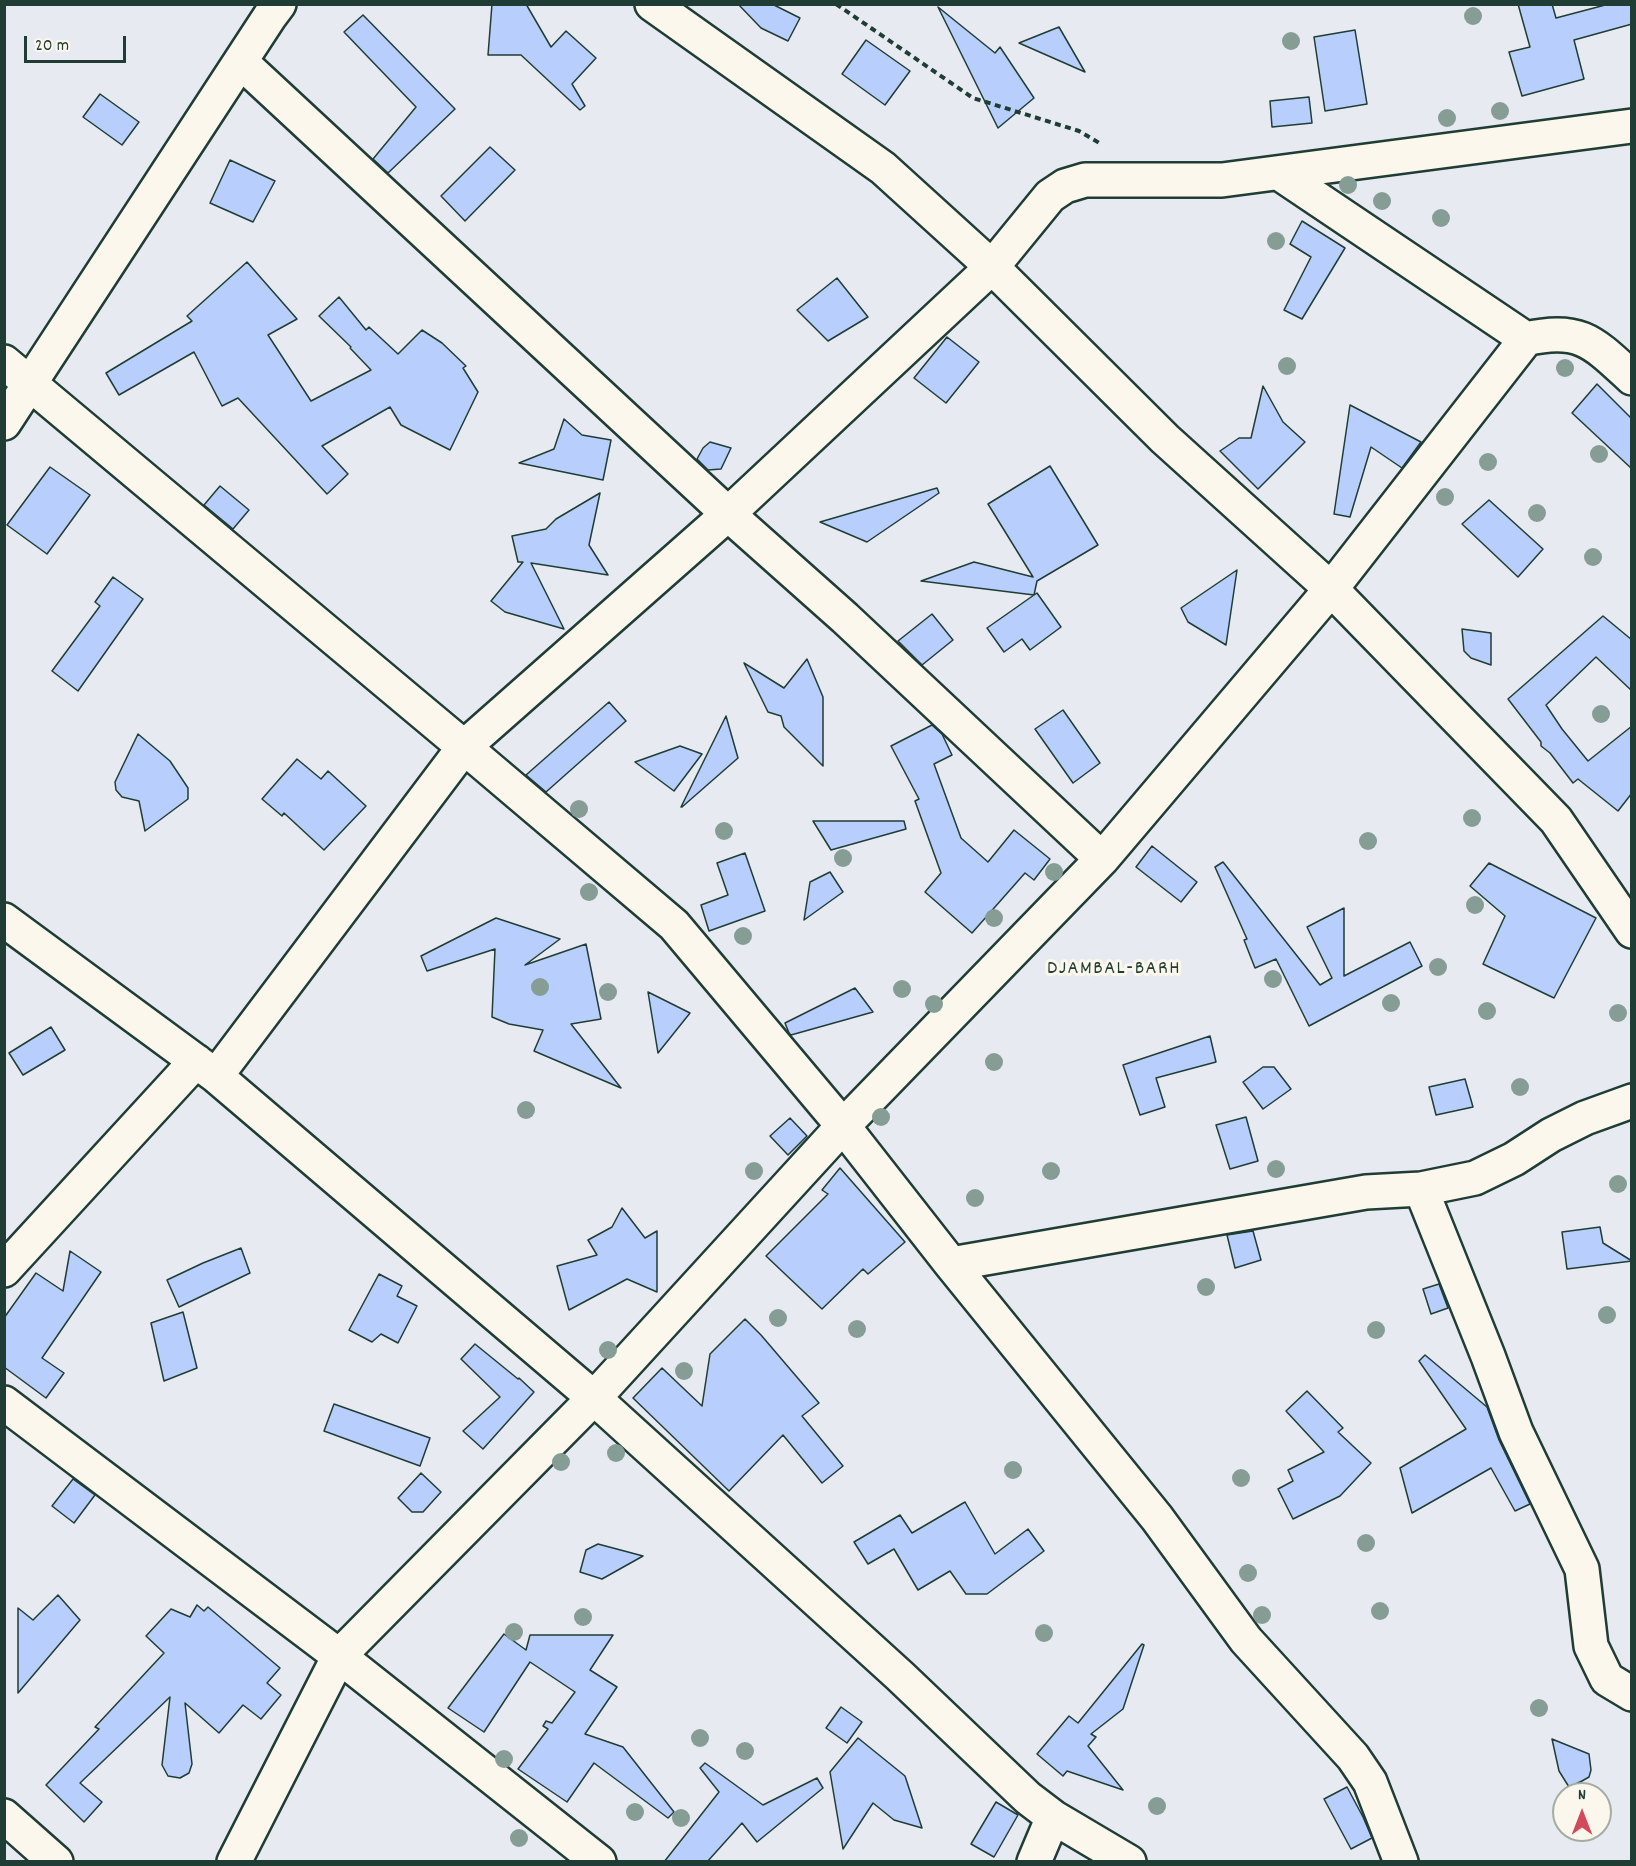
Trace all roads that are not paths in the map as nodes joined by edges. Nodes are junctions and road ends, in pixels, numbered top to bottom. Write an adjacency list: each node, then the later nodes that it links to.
1 (279, 4): 3 (street)
2 (652, 4): 6 (street)
3 (241, 62): 10 (street); 12 (street)
4 (1632, 126): 5 (street)
5 (1279, 173): 6 (street); 7 (street)
6 (992, 267): 12 (street); 13 (street)
7 (1526, 339): 9 (street); 13 (street)
8 (4, 362): 10 (street)
9 (1632, 378)
10 (30, 385): 11 (street); 14 (street)
11 (4, 423)
12 (728, 514): 14 (street); 15 (street)
13 (1331, 589): 15 (street); 17 (street)
14 (464, 747): 18 (street); 20 (street)
15 (1102, 859): 20 (street)
16 (4, 920): 18 (street)
17 (1632, 931)
18 (206, 1068): 23 (street); 24 (street)
19 (1632, 1101): 21 (street)
20 (843, 1126): 22 (street); 24 (street)
21 (1421, 1189): 22 (street); 27 (street)
22 (951, 1264): 35 (street)
23 (4, 1270)
24 (594, 1398): 26 (street); 29 (street)
25 (4, 1403): 26 (street)
26 (339, 1656): 31 (street); 32 (street)
27 (1632, 1694)
28 (4, 1816): 30 (street)
29 (1053, 1817): 33 (street); 34 (street)
30 (56, 1862)
31 (234, 1862)
32 (598, 1862)
33 (1034, 1862)
34 (1129, 1862)
35 (1401, 1862)

